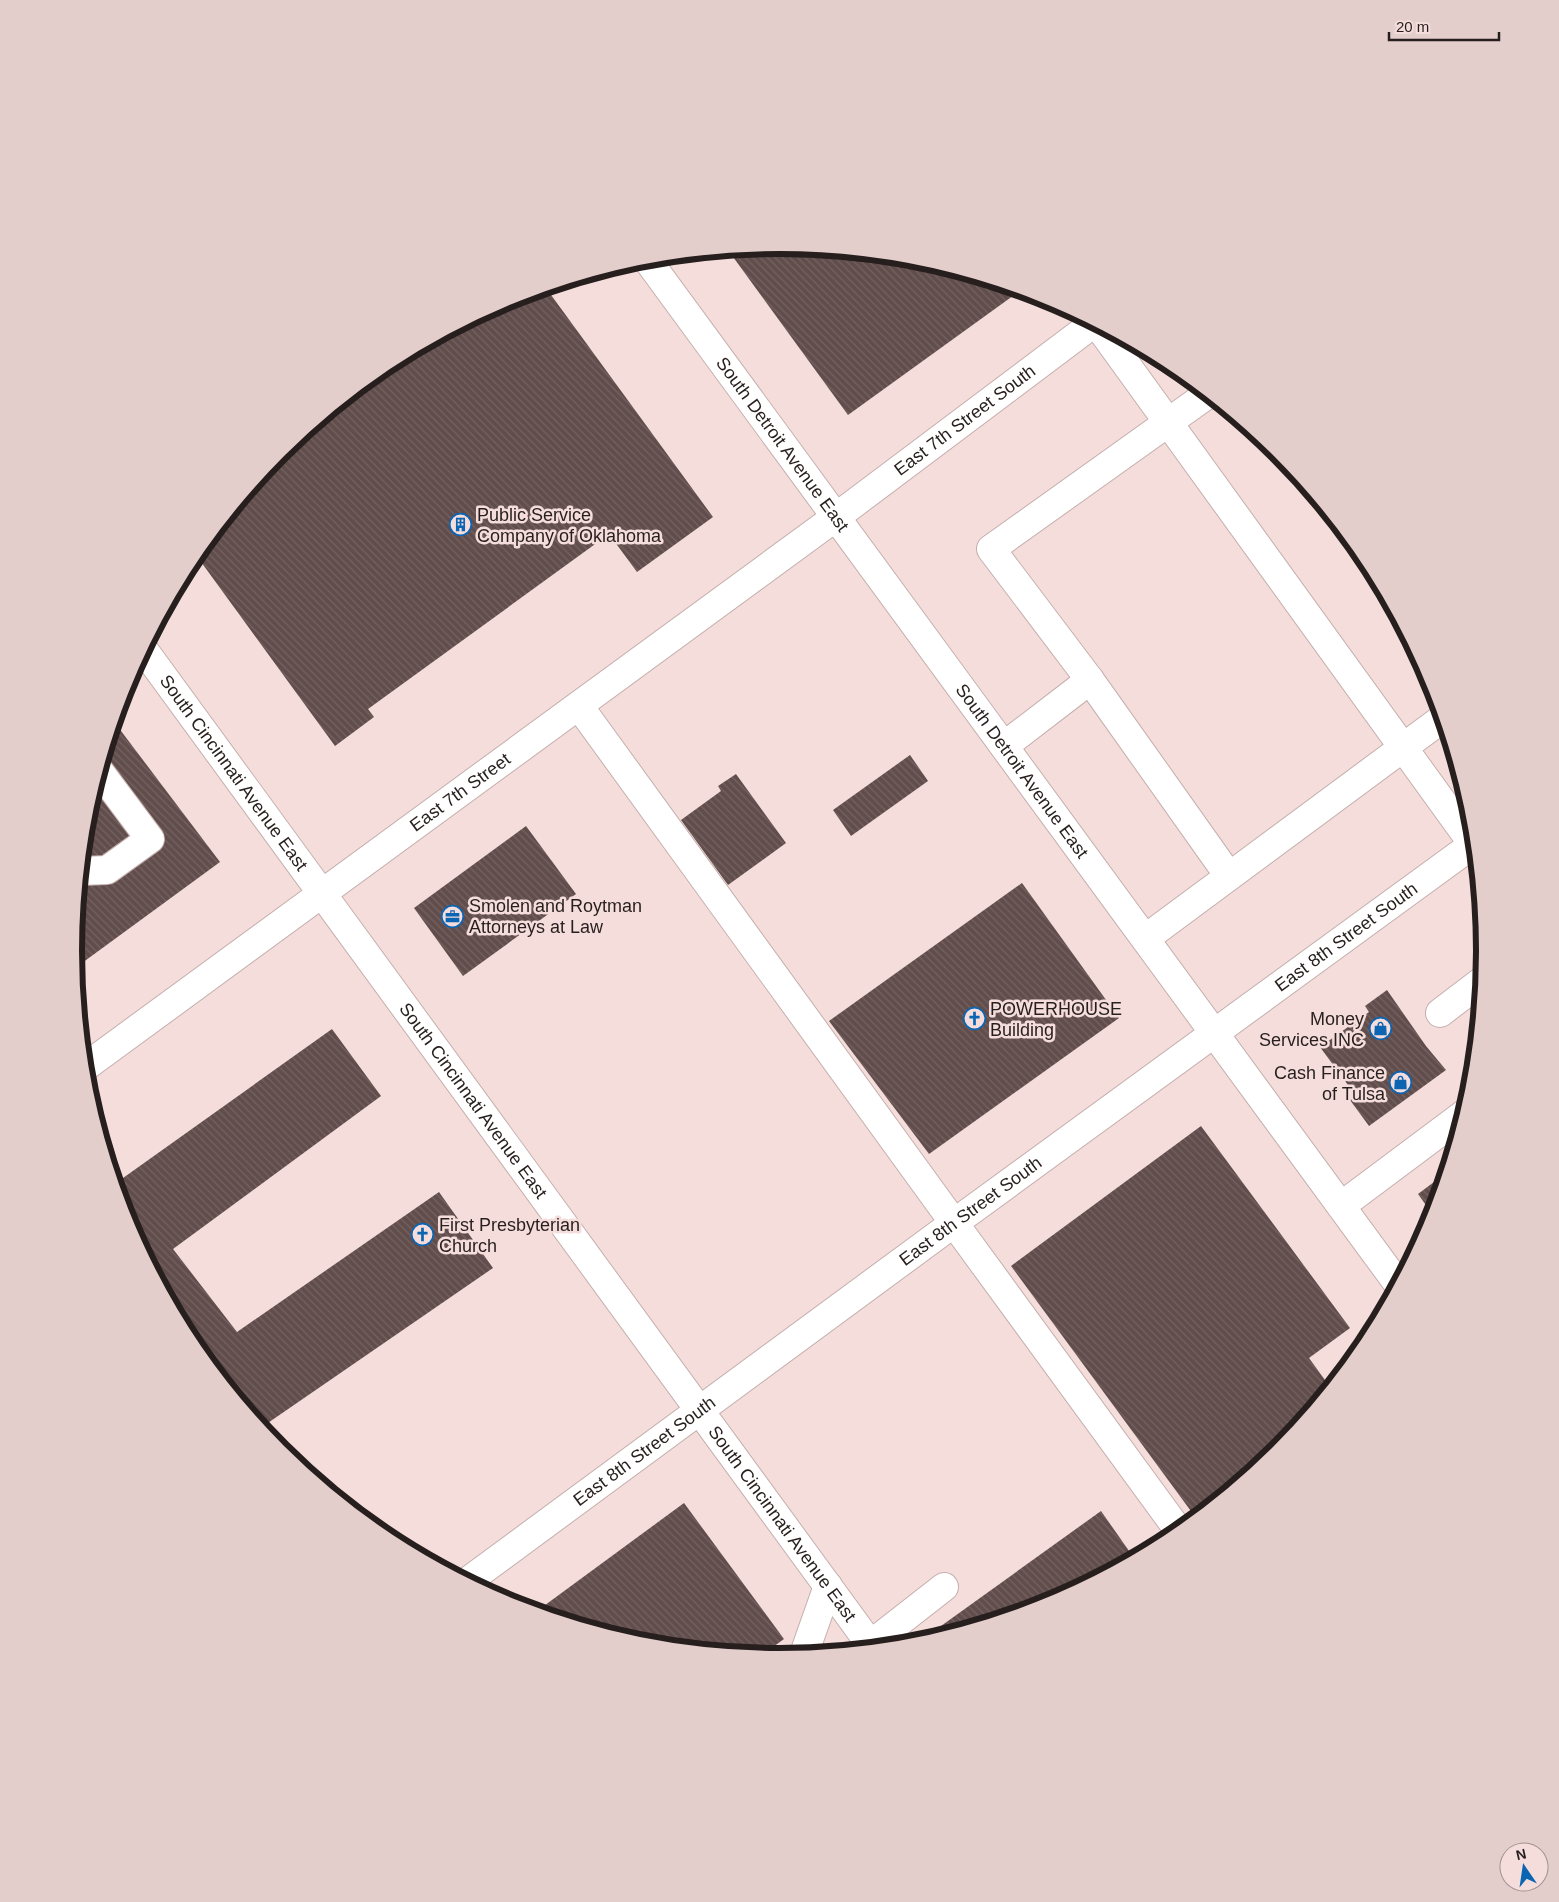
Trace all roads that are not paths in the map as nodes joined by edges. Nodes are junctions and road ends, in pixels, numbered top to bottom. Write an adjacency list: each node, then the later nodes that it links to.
1 (652, 266): 6 (main road, South Detroit Avenue East)
2 (1091, 328): 6 (main road, East 7th Street South)
3 (1103, 334): 5 (main road)
4 (1203, 397): 5 (main road)
5 (1169, 423): 8 (main road); 12 (main road)
6 (836, 517): 9 (main road, East 7th Street); 11 (main road, South Detroit Avenue East)
7 (148, 656): 18 (main road, South Cincinnati Avenue East)
8 (1090, 680): 11 (main road); 17 (main road)
9 (579, 706): 18 (main road, East 7th Street); 26 (main road)
10 (1438, 722): 12 (main road)
11 (1004, 746): 19 (main road, South Detroit Avenue East)
12 (1402, 747): 14 (main road); 17 (main road)
13 (104, 778): 16 (main road)
14 (1467, 835)
15 (1469, 849): 22 (main road, East 8th Street South)
16 (87, 871)
17 (1229, 876): 19 (main road)
18 (323, 893): 23 (main road, East 7th Street); 28 (main road, South Cincinnati Avenue East)
19 (1146, 938): 22 (main road, South Detroit Avenue East)
20 (1475, 985): 21 (main road)
21 (1440, 1012)
22 (1215, 1032): 25 (main road, South Detroit Avenue East); 26 (main road, East 8th Street South)
23 (91, 1056)
24 (1455, 1120): 25 (main road)
25 (1341, 1206): 27 (main road, South Detroit Avenue East)
26 (954, 1223): 28 (main road, East 8th Street South); 29 (main road)
27 (1394, 1279)
28 (699, 1412): 30 (main road, East 8th Street South); 31 (main road, South Cincinnati Avenue East)
29 (1175, 1525)
30 (473, 1577)
31 (828, 1586): 34 (main road, South Cincinnati Avenue East); 35 (main road)
32 (944, 1587): 33 (main road)
33 (878, 1641)
34 (869, 1642)
35 (806, 1647)

